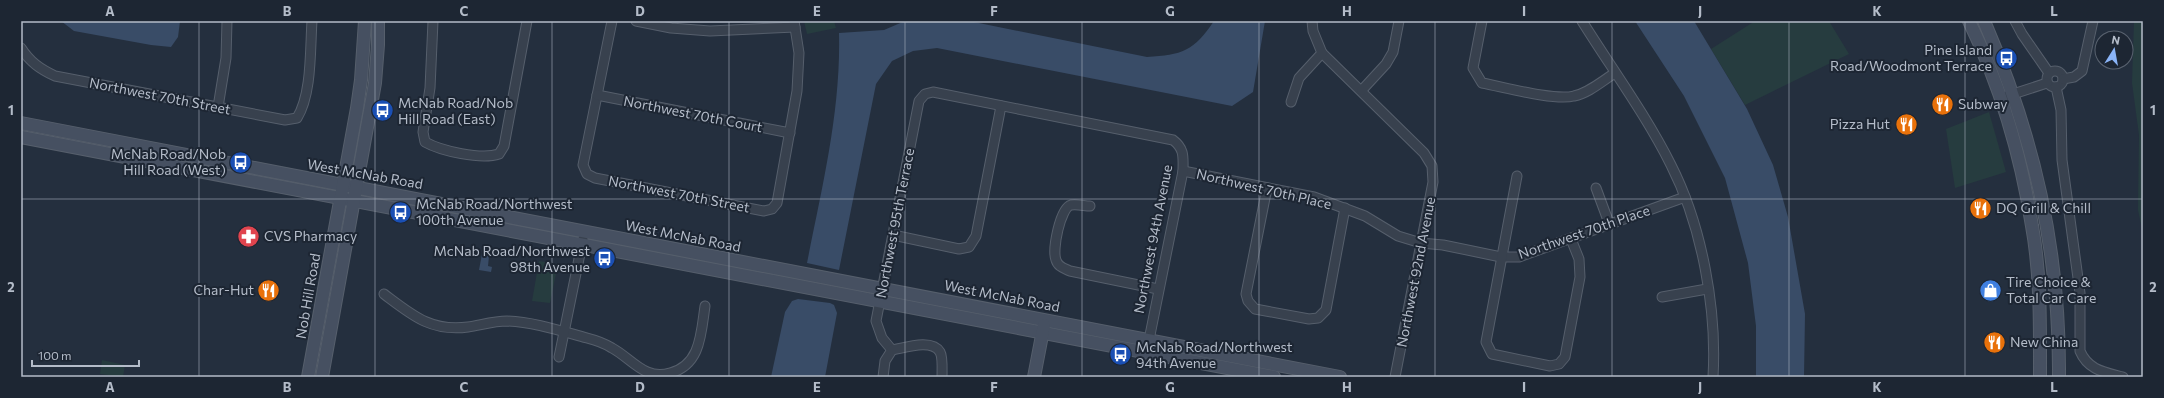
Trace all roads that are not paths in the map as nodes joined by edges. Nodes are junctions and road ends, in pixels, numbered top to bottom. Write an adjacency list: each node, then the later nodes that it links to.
1 (227, 21): 31 (street)
2 (312, 21): 31 (street, Northwest 70th Street)
3 (365, 21): 37 (main road, Nob Hill Road)
4 (378, 21): 38 (main road, Nob Hill Road)
5 (433, 21): 6 (street)
6 (527, 21)
7 (612, 21): 27 (street)
8 (636, 21): 17 (street)
9 (1312, 21): 19 (street)
10 (1399, 21): 25 (street)
11 (1482, 21): 20 (street)
12 (1582, 21): 20 (street)
13 (1969, 21): 28 (main road)
14 (1984, 21): 26 (main road)
15 (2015, 21): 21 (street)
16 (2093, 21): 22 (street)
17 (795, 24): 33 (street)
18 (21, 48): 31 (street, Northwest 70th Street)
19 (1322, 53): 25 (street); 29 (street)
20 (1615, 73): 41 (street)
21 (2049, 73): 22 (street); 23 (street)
22 (2063, 79): 24 (street)
23 (2047, 83): 24 (street); 26 (street)
24 (2056, 87): 77 (street)
25 (1362, 90): 50 (street, Northwest 92nd Avenue)
26 (2014, 94): 28 (street); 76 (main road)
27 (597, 96): 33 (street, Northwest 70th Court); 33 (street, Northwest 70th Street)
28 (2000, 98): 75 (main road)
29 (1291, 102)
30 (1002, 106): 35 (street, Northwest 94th Avenue); 48 (street); 48 (street, Northwest 95th Terrace)
31 (218, 107)
32 (21, 123): 37 (main road, West McNab Road)
33 (790, 133)
34 (21, 137): 42 (main road, West McNab Road)
35 (1183, 171): 39 (street, Northwest 70th Place); 53 (street, Northwest 94th Avenue)
36 (1516, 176): 52 (street)
37 (344, 186): 38 (main road, West McNab Road); 42 (main road, Nob Hill Road)
38 (356, 188): 43 (main road, Nob Hill Road); 47 (main road, West McNab Road)
39 (1266, 188): 45 (street, Northwest 70th Place); 45 (street)
40 (1596, 188): 46 (street)
41 (1685, 197): 46 (street, Northwest 70th Place); 55 (street)
42 (341, 198): 43 (main road, West McNab Road); 66 (main road, Nob Hill Road)
43 (354, 200): 51 (main road, West McNab Road); 67 (main road, Nob Hill Road)
44 (1090, 206): 53 (street)
45 (1345, 208): 50 (street, Northwest 70th Place)
46 (1609, 223): 49 (street, Northwest 70th Place)
47 (584, 232): 51 (street); 54 (main road, West McNab Road)
48 (893, 235): 54 (street, Northwest 95th Terrace)
49 (1571, 239): 52 (street, Northwest 70th Place); 52 (street)
50 (1421, 243): 52 (street, Northwest 70th Place); 73 (street, Northwest 92nd Avenue)
51 (582, 244): 58 (main road, West McNab Road); 61 (street)
52 (1501, 257)
53 (1158, 288): 63 (street, Northwest 94th Avenue)
54 (882, 289): 58 (street, Northwest 95th Terrace); 60 (main road, West McNab Road)
55 (1707, 289): 57 (street); 74 (street)
56 (384, 294): 61 (street)
57 (1662, 297)
58 (880, 302): 62 (main road, West McNab Road); 64 (street, Northwest 95th Terrace)
59 (705, 306): 61 (street)
60 (1044, 320): 62 (main road); 63 (main road, West McNab Road)
61 (564, 332): 65 (street)
62 (1042, 332): 70 (main road); 71 (main road, West McNab Road)
63 (1149, 340): 72 (main road, West McNab Road)
64 (892, 350): 68 (street); 69 (street)
65 (559, 357)
66 (308, 377)
67 (322, 377)
68 (883, 377)
69 (942, 377)
70 (1034, 377)
71 (1274, 377)
72 (1340, 377)
73 (1395, 377)
74 (1713, 377)
75 (2040, 377)
76 (2059, 377)
77 (2123, 377)

